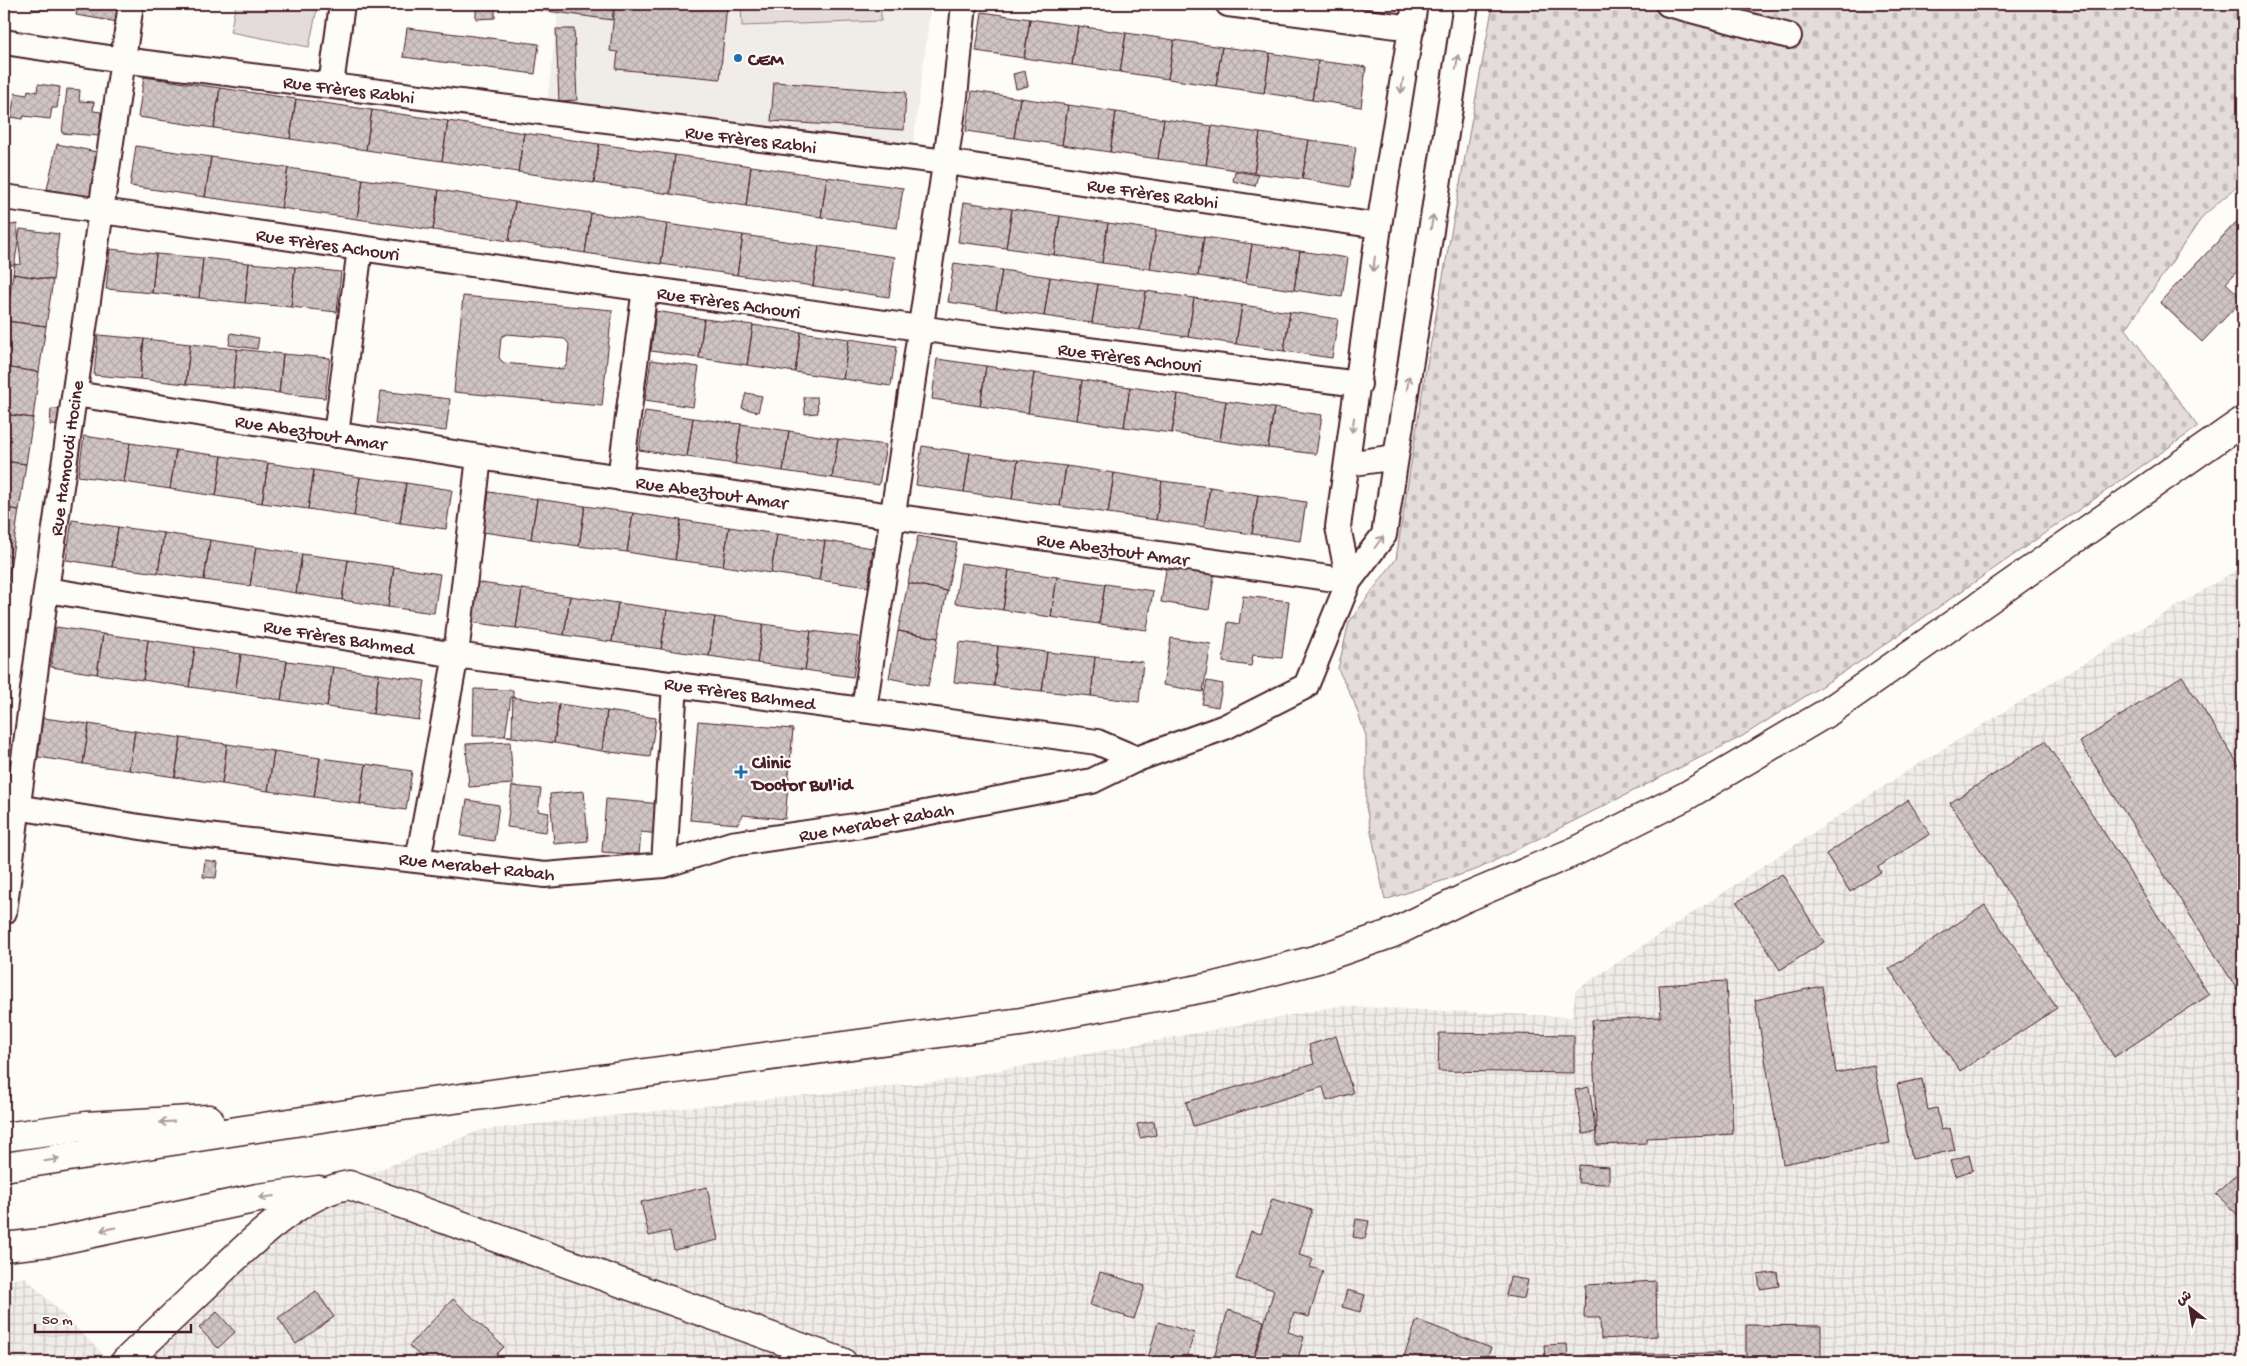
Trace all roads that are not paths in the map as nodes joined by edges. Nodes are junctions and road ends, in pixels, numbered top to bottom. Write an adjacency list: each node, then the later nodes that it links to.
1 (131, 4): 11 (street, Rue Hamoudi Hocine)
2 (342, 4): 12 (street)
3 (964, 4): 13 (street)
4 (1228, 4): 8 (street)
5 (1415, 4): 8 (street)
6 (1466, 4): 25 (street, one-way to 6)
7 (1668, 4): 9 (street)
8 (1412, 28): 16 (street, one-way to 16)
9 (1789, 36)
10 (4, 42): 11 (street, Rue Frères Rabhi)
11 (122, 60): 12 (street, Rue Frères Rabhi); 15 (street, Rue Hamoudi Hocine)
12 (331, 85): 13 (street, Rue Frères Rabhi)
13 (946, 162): 16 (street, Rue Frères Rabhi); 19 (street)
14 (4, 197): 15 (street, Rue Frères Achouri)
15 (101, 210): 17 (street, Rue Frères Achouri); 21 (street, Rue Hamoudi Hocine)
16 (1379, 226): 20 (street, one-way to 20)
17 (360, 248): 18 (street, Rue Frères Achouri); 23 (street)
18 (645, 288): 19 (street, Rue Frères Achouri); 27 (street)
19 (921, 328): 20 (street, Rue Frères Achouri); 28 (street)
20 (1359, 384): 26 (street, one-way to 26)
21 (75, 394): 23 (street, Rue Abeztout Amar); 30 (street, Rue Hamoudi Hocine)
22 (2243, 421): 39 (main road)
23 (336, 435): 24 (street, Rue Abeztout Amar)
24 (480, 457): 27 (street, Rue Abeztout Amar); 31 (street)
25 (1396, 457): 26 (street); 29 (street, one-way to 25)
26 (1347, 464): 29 (street)
27 (620, 478): 28 (street, Rue Abeztout Amar)
28 (893, 516): 29 (street, Rue Abeztout Amar); 33 (street)
29 (1349, 581): 34 (street)
30 (46, 590): 31 (street, Rue Frères Bahmed); 35 (street, Rue Hamoudi Hocine)
31 (456, 654): 32 (street, Rue Frères Bahmed); 36 (street)
32 (675, 684): 33 (street, Rue Frères Bahmed); 37 (street)
33 (864, 709): 34 (street, Rue Frères Bahmed)
34 (1137, 759): 37 (street, Rue Merabet Rabah)
35 (10, 804): 36 (street, Rue Merabet Rabah); 38 (street, Rue Hamoudi Hocine)
36 (418, 860): 37 (street, Rue Merabet Rabah)
37 (664, 865)
38 (4, 912)
39 (373, 1110): 40 (main road, one-way to 40); 41 (main road, one-way to 39)
40 (4, 1137)
41 (4, 1167)
42 (333, 1188): 43 (main road, one-way to 43); 44 (main road); 45 (main road)
43 (4, 1247)
44 (125, 1362)
45 (842, 1362)

